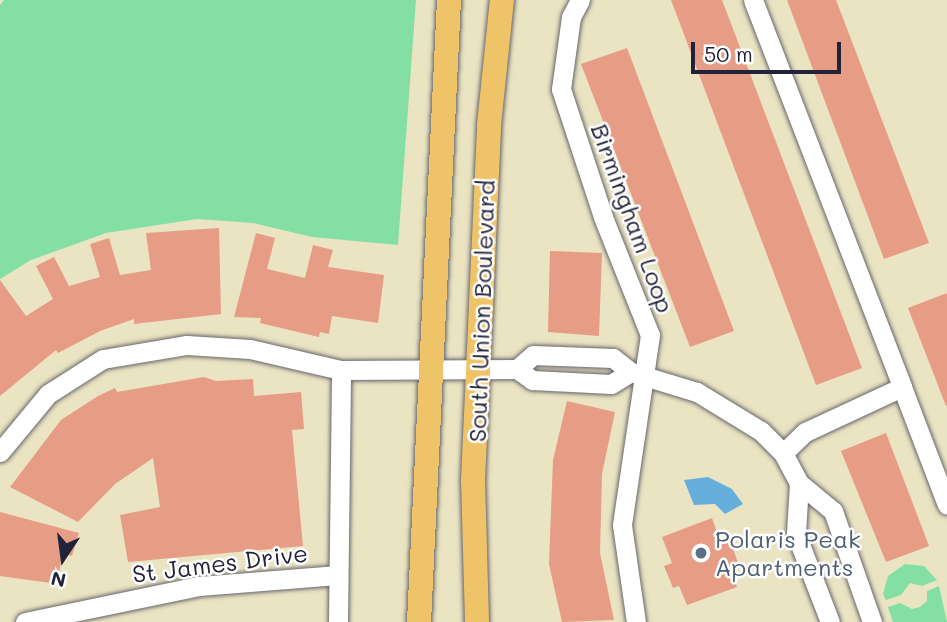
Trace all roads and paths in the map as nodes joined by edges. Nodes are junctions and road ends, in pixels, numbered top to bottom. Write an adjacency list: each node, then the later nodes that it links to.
1 (449, 0): 5 (main road, South Union Boulevard)
2 (502, 0): 7 (main road, South Union Boulevard)
3 (580, 0): 8 (street, Birmingham Loop)
4 (753, 0): 9 (street)
5 (429, 368): 6 (street); 7 (street); 17 (main road, South Union Boulevard)
6 (341, 370): 10 (street); 14 (street)
7 (478, 370): 8 (street); 18 (main road, South Union Boulevard)
8 (639, 374): 11 (street); 19 (street, Birmingham Loop)
9 (902, 387): 11 (street); 13 (street)
10 (0, 452)
11 (783, 453): 12 (street)
12 (799, 483): 20 (street); 21 (street)
13 (947, 505)
14 (338, 575): 15 (street, St James Drive); 16 (street)
15 (25, 622)
16 (338, 622)
17 (419, 622)
18 (477, 622)
19 (636, 622)
20 (830, 622)
21 (872, 622)

